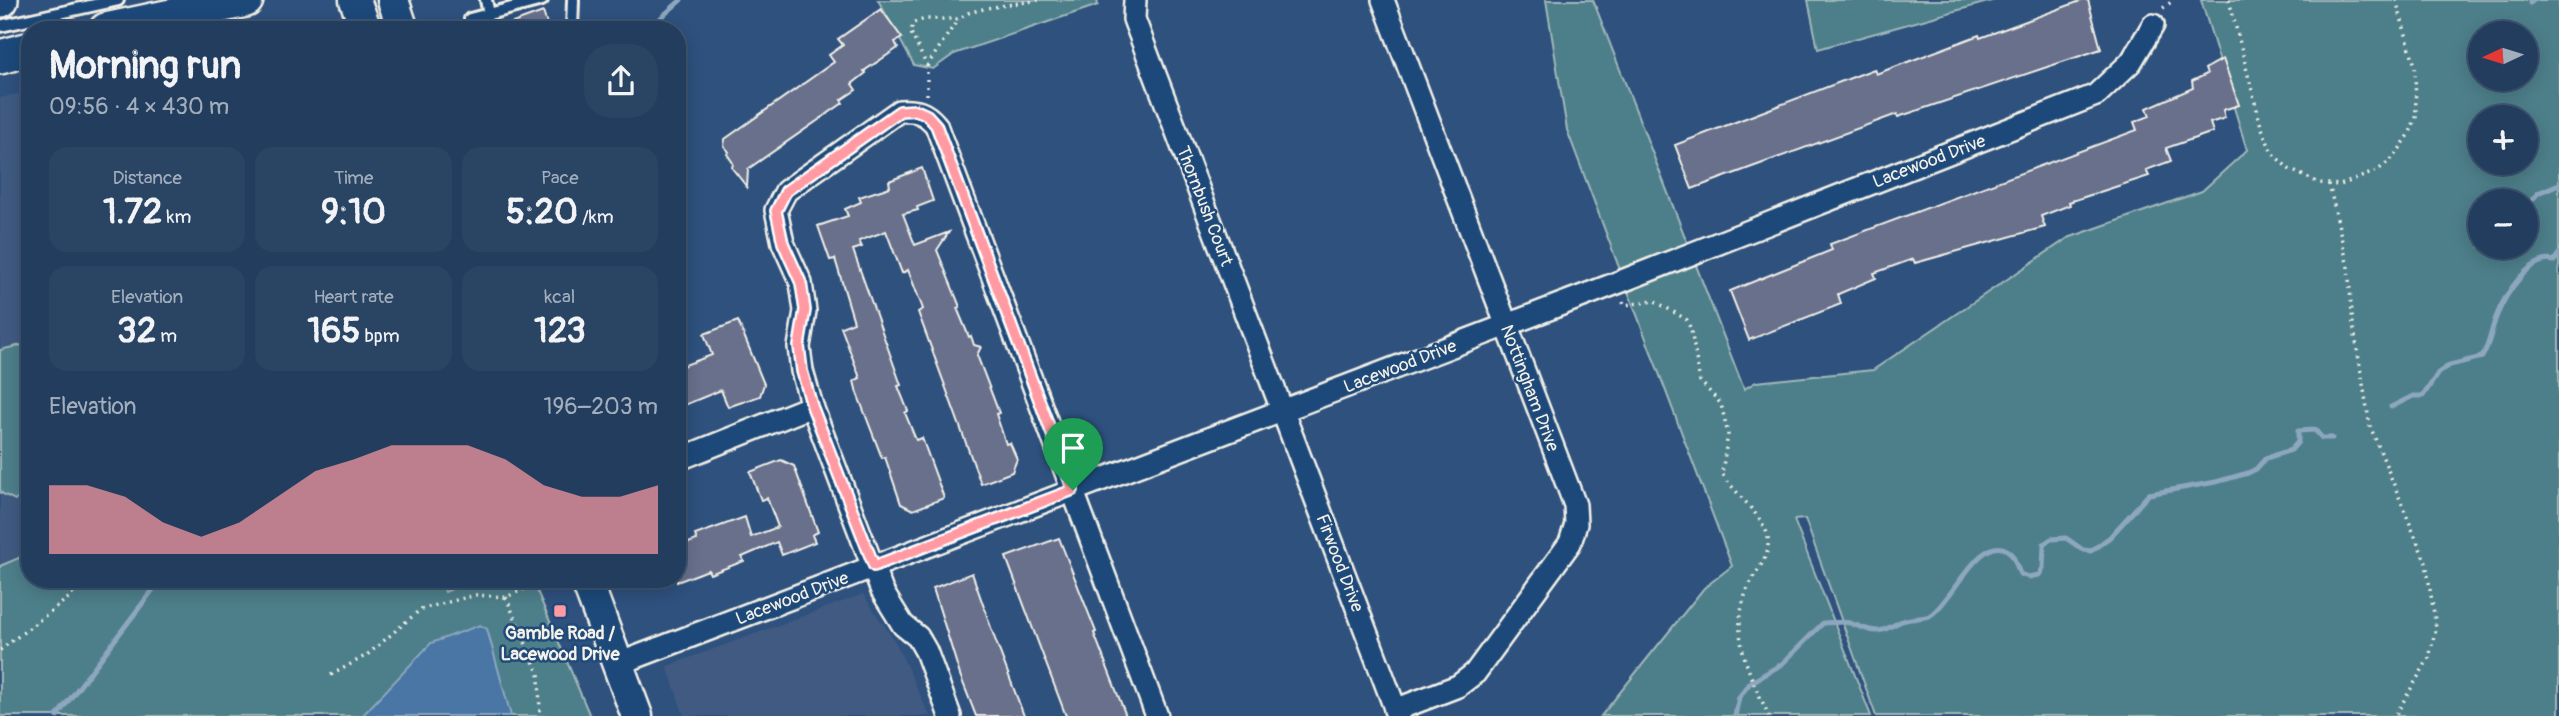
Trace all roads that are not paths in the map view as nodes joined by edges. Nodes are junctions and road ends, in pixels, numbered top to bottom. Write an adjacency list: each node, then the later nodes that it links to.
1 (118, 0): 13 (lane)
2 (246, 0): 14 (main road)
3 (355, 0): 15 (main road)
4 (393, 0): 16 (main road)
5 (486, 0): 10 (lane)
6 (542, 0): 10 (lane)
7 (573, 0): 17 (lane)
8 (1135, 0): 24 (street, Thornbush Court)
9 (1383, 0): 22 (street, Nottingham Drive)
10 (489, 14): 11 (lane)
11 (470, 19)
12 (21, 21): 19 (lane)
13 (23, 21)
14 (148, 21)
15 (363, 21)
16 (400, 21)
17 (572, 21)
18 (2153, 25): 22 (street, Lacewood Drive)
19 (0, 26)
20 (21, 52): 21 (main road)
21 (0, 57)
22 (1506, 325): 24 (street, Lacewood Drive); 30 (street, Nottingham Drive)
23 (812, 406): 25 (street); 26 (street); 27 (street)
24 (1282, 411): 26 (street, Lacewood Drive); 30 (street, Firwood Drive)
25 (686, 456)
26 (1073, 490): 27 (street, Lacewood Drive); 33 (street)
27 (874, 566): 29 (street, Lacewood Drive); 32 (street)
28 (589, 588): 29 (main road)
29 (618, 664): 31 (main road)
30 (1396, 713)
31 (637, 716)
32 (950, 716)
33 (1157, 716)

